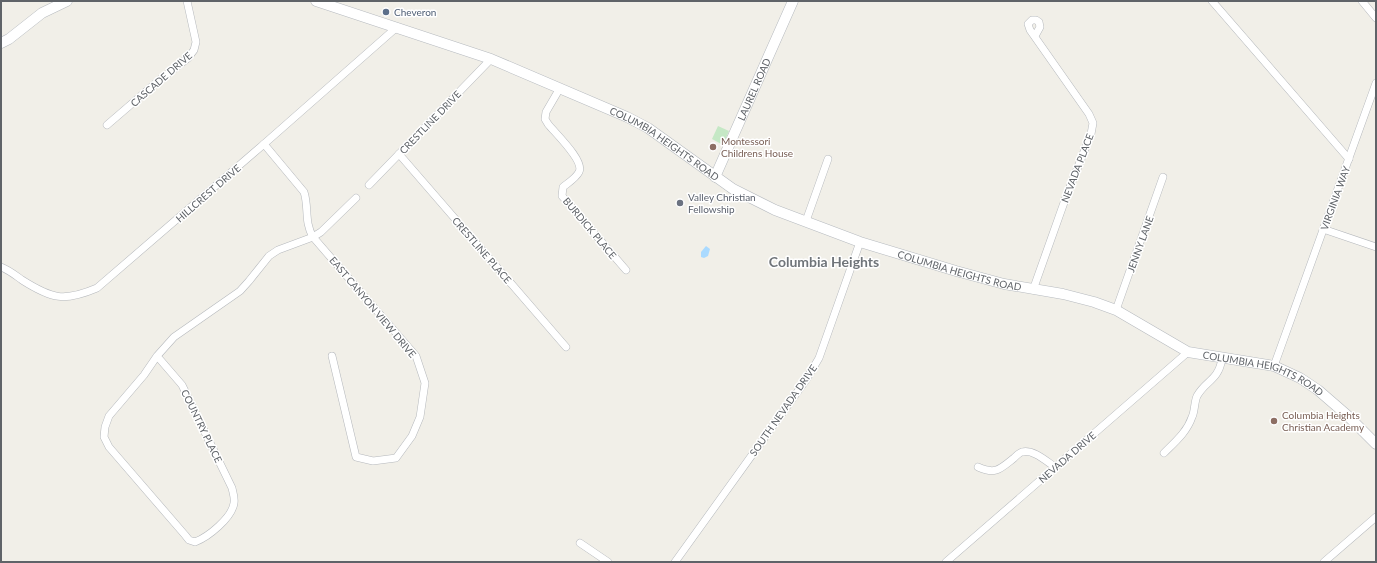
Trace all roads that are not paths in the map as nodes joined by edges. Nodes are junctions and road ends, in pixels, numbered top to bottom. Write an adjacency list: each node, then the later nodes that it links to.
1 (67, 1): 11 (street)
2 (187, 1): 15 (street, CASCADE DRIVE)
3 (316, 1): 7 (street, COLUMBIA HEIGHTS ROAD)
4 (793, 1): 20 (street, LAUREL ROAD)
5 (1212, 1): 19 (street, VIRGINIA WAY)
6 (1362, 1): 8 (street)
7 (339, 4): 9 (street, COLUMBIA HEIGHTS ROAD)
8 (1376, 18)
9 (397, 27): 12 (street, COLUMBIA HEIGHTS ROAD); 16 (street, HILLCREST DRIVE)
10 (1035, 36): 31 (street, NEVADA PLACE)
11 (1, 43)
12 (491, 59): 14 (street, COLUMBIA HEIGHTS ROAD); 17 (street, CRESTLINE DRIVE)
13 (1376, 83): 19 (street)
14 (560, 88): 20 (street, COLUMBIA HEIGHTS ROAD); 30 (street, BURDICK PLACE)
15 (107, 125)
16 (264, 144): 26 (street, EAST CANYON VIEW DRIVE); 29 (street, HILLCREST DRIVE)
17 (399, 154): 22 (street, CRESTLINE DRIVE); 33 (street, CRESTLINE PLACE)
18 (828, 159): 24 (street)
19 (1349, 159): 25 (street, VIRGINIA WAY)
20 (715, 177): 24 (street, COLUMBIA HEIGHTS ROAD)
21 (1163, 177): 32 (street, JENNY LANE)
22 (369, 185)
23 (356, 198): 26 (street)
24 (806, 221): 27 (street, COLUMBIA HEIGHTS ROAD)
25 (1323, 229): 28 (street); 38 (street, VIRGINIA WAY)
26 (313, 236): 35 (street); 36 (street, EAST CANYON VIEW DRIVE)
27 (860, 242): 31 (street, COLUMBIA HEIGHTS ROAD); 46 (street, SOUTH NEVADA DRIVE)
28 (1376, 247)
29 (1, 266)
30 (626, 270)
31 (1033, 290): 32 (street, COLUMBIA HEIGHTS ROAD)
32 (1116, 310): 34 (street, COLUMBIA HEIGHTS ROAD)
33 (566, 346)
34 (1188, 352): 37 (street, COLUMBIA HEIGHTS ROAD); 42 (street, NEVADA DRIVE)
35 (157, 356): 35 (street, COUNTRY PLACE)
36 (332, 356)
37 (1222, 358): 38 (street, COLUMBIA HEIGHTS ROAD); 40 (street)
38 (1274, 366): 39 (street, COLUMBIA HEIGHTS ROAD)
39 (1376, 444)
40 (1164, 453)
41 (978, 467): 42 (street)
42 (1055, 467): 47 (street, NEVADA DRIVE)
43 (1376, 517): 48 (street)
44 (580, 543): 45 (street)
45 (608, 562)
46 (675, 562)
47 (946, 562)
48 (1324, 562)

